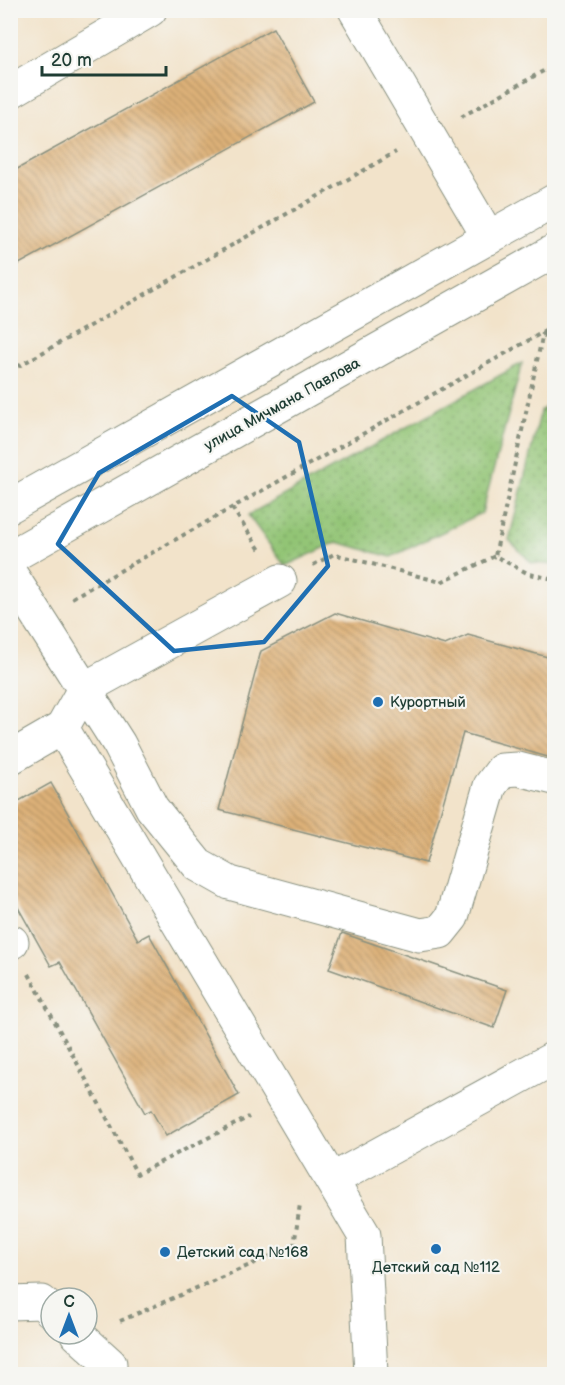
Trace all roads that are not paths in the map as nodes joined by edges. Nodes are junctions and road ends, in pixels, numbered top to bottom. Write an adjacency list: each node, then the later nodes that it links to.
1 (150, 10): 3 (main road)
2 (354, 10): 5 (main road)
3 (10, 92)
4 (555, 201): 5 (main road)
5 (489, 238): 7 (main road); 8 (main road)
6 (555, 252): 7 (main road, улица Мичмана Павлова)
7 (513, 275): 9 (main road, улица Мичмана Павлова)
8 (10, 506)
9 (10, 557)
10 (10, 573): 12 (main road)
11 (280, 581): 12 (main road)
12 (84, 689): 13 (main road); 15 (main road)
13 (62, 729): 14 (main road); 17 (main road)
14 (10, 758)
15 (555, 778)
16 (555, 1058): 17 (main road)
17 (332, 1180): 22 (main road)
18 (39, 1302): 19 (main road)
19 (10, 1303)
20 (90, 1346): 21 (main road)
21 (110, 1374)
22 (371, 1374)

